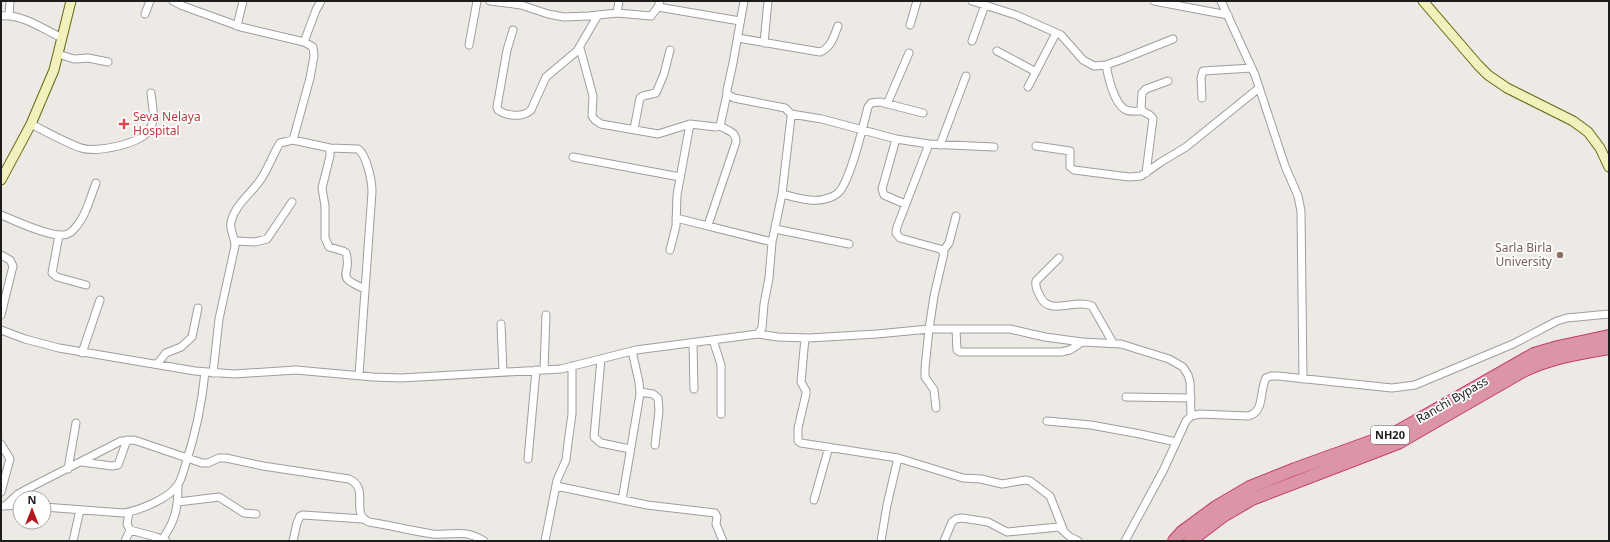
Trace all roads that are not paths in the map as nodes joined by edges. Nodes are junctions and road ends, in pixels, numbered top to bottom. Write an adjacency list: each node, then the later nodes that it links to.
1 (10, 1): 26 (street)
2 (71, 1): 33 (street)
3 (150, 1): 22 (street)
4 (173, 1): 29 (street)
5 (243, 1): 29 (street)
6 (321, 1): 37 (street)
7 (477, 1): 39 (street)
8 (490, 1): 17 (street)
9 (619, 1): 21 (street)
10 (744, 1): 27 (street)
11 (768, 1): 38 (street)
12 (917, 1): 28 (street)
13 (972, 1): 20 (street)
14 (1154, 1): 19 (street)
15 (1221, 1): 24 (street)
16 (1423, 1): 73 (street)
17 (520, 3): 23 (street)
18 (659, 4): 21 (street); 27 (street)
19 (1176, 4): 24 (street)
20 (985, 5): 32 (street); 36 (street)
21 (616, 13): 23 (street)
22 (145, 14)
23 (598, 15): 40 (street)
24 (1228, 15): 47 (street)
25 (1, 16): 26 (street)
26 (9, 16): 33 (street)
27 (740, 22): 34 (street)
28 (910, 25)
29 (237, 26): 37 (street)
30 (838, 26): 38 (street)
31 (513, 30): 40 (street)
32 (1056, 33): 46 (street); 48 (street)
33 (62, 38): 44 (street)
34 (738, 38): 38 (street); 54 (street)
35 (1173, 40): 46 (street)
36 (972, 41)
37 (304, 42): 65 (street)
38 (764, 43)
39 (469, 45)
40 (580, 48): 63 (street)
41 (670, 50): 63 (street)
42 (997, 51): 48 (street)
43 (909, 53): 56 (street)
44 (58, 54): 45 (street); 60 (street)
45 (108, 62)
46 (1106, 65): 57 (street)
47 (1252, 68): 52 (street); 55 (street)
48 (1036, 72): 51 (street)
49 (966, 76): 68 (street)
50 (1168, 81): 57 (street)
51 (1028, 87)
52 (1259, 88): 74 (street); 123 (street)
53 (152, 93): 60 (street)
54 (728, 94): 59 (street); 62 (street)
55 (1202, 98)
56 (887, 104): 58 (street); 64 (street)
57 (1142, 111): 74 (street)
58 (922, 113)
59 (791, 114): 64 (street); 78 (street)
60 (31, 124): 76 (street)
61 (690, 124): 62 (street); 63 (street); 75 (street)
62 (720, 126): 84 (street)
63 (634, 129)
64 (862, 131): 66 (street); 78 (street)
65 (293, 140): 71 (street); 87 (street)
66 (896, 140): 67 (street); 80 (street)
67 (929, 144): 68 (street); 80 (street)
68 (940, 145): 70 (street)
69 (1036, 146): 74 (street)
70 (994, 147)
71 (330, 148): 95 (street); 95 (street)
72 (573, 157): 75 (street)
73 (1609, 167)
74 (1146, 173)
75 (680, 177): 83 (street)
76 (1, 180)
77 (96, 183): 86 (street)
78 (782, 194): 85 (street)
79 (292, 202): 87 (street)
80 (905, 204): 91 (street)
81 (1, 215): 86 (street)
82 (956, 216): 91 (street)
83 (676, 218): 84 (street); 90 (street)
84 (708, 225): 88 (street)
85 (775, 229): 88 (street); 89 (street)
86 (59, 235): 94 (street)
87 (235, 241): 121 (street)
88 (772, 242): 105 (street)
89 (849, 244)
90 (670, 250)
91 (943, 251): 102 (street)
92 (1, 255): 99 (street)
93 (1059, 258): 111 (street)
94 (86, 285)
95 (365, 289): 122 (street)
96 (100, 300): 114 (street)
97 (198, 308): 116 (street)
98 (1609, 314): 123 (street)
99 (1, 315)
100 (546, 315): 119 (street)
101 (501, 324): 120 (street)
102 (929, 329): 103 (street); 107 (street); 128 (street)
103 (956, 329): 109 (street); 109 (street)
104 (1, 330): 114 (street)
105 (758, 334): 107 (street); 108 (street)
106 (1609, 336): 169 (highway, Ranchi Bypass / NH20)
107 (804, 338): 137 (street)
108 (713, 340): 110 (street); 129 (street)
109 (1082, 342): 111 (street)
110 (693, 343): 113 (street); 124 (street)
111 (1113, 343): 127 (street)
112 (1609, 348): 170 (highway, Ranchi Bypass / NH20)
113 (632, 351): 115 (street); 125 (street)
114 (82, 352): 116 (street)
115 (601, 359): 117 (street); 138 (street)
116 (157, 364): 121 (street)
117 (572, 366): 119 (street); 145 (street)
118 (536, 370): 119 (street); 120 (street); 141 (street)
119 (544, 370)
120 (502, 372): 122 (street)
121 (209, 373): 122 (street); 139 (street)
122 (359, 376)
123 (1303, 379): 130 (street)
124 (694, 389)
125 (640, 392): 136 (street); 138 (street)
126 (1126, 397): 127 (street)
127 (1191, 398): 130 (street)
128 (936, 408)
129 (720, 414)
130 (1191, 416): 134 (street)
131 (1047, 421): 134 (street)
132 (76, 423): 143 (street)
133 (127, 440): 139 (street); 142 (street); 142 (street)
134 (1176, 442): 168 (street)
135 (1, 444): 146 (street)
136 (655, 445)
137 (829, 447): 140 (street); 148 (street)
138 (630, 449): 147 (street)
139 (188, 458): 144 (street); 155 (street)
140 (898, 458): 156 (street); 165 (street)
141 (528, 459)
142 (82, 462): 143 (street)
143 (68, 469): 150 (street)
144 (178, 486): 149 (street); 153 (street)
145 (556, 486): 147 (street); 163 (street)
146 (1, 492)
147 (622, 500): 164 (street)
148 (814, 500)
149 (178, 502): 154 (street); 158 (street)
150 (3, 506)
151 (52, 508): 152 (street)
152 (80, 510): 153 (street); 159 (street)
153 (129, 512): 157 (street)
154 (256, 514)
155 (363, 519): 161 (street); 162 (street)
156 (1063, 529): 166 (street); 167 (street)
157 (130, 530): 158 (street); 160 (street)
158 (163, 540)
159 (73, 541)
160 (124, 541)
161 (293, 541)
162 (484, 541)
163 (545, 541)
164 (723, 541)
165 (881, 541)
166 (944, 541)
167 (1078, 541)
168 (1125, 541)
169 (1174, 541)
170 (1190, 541)

